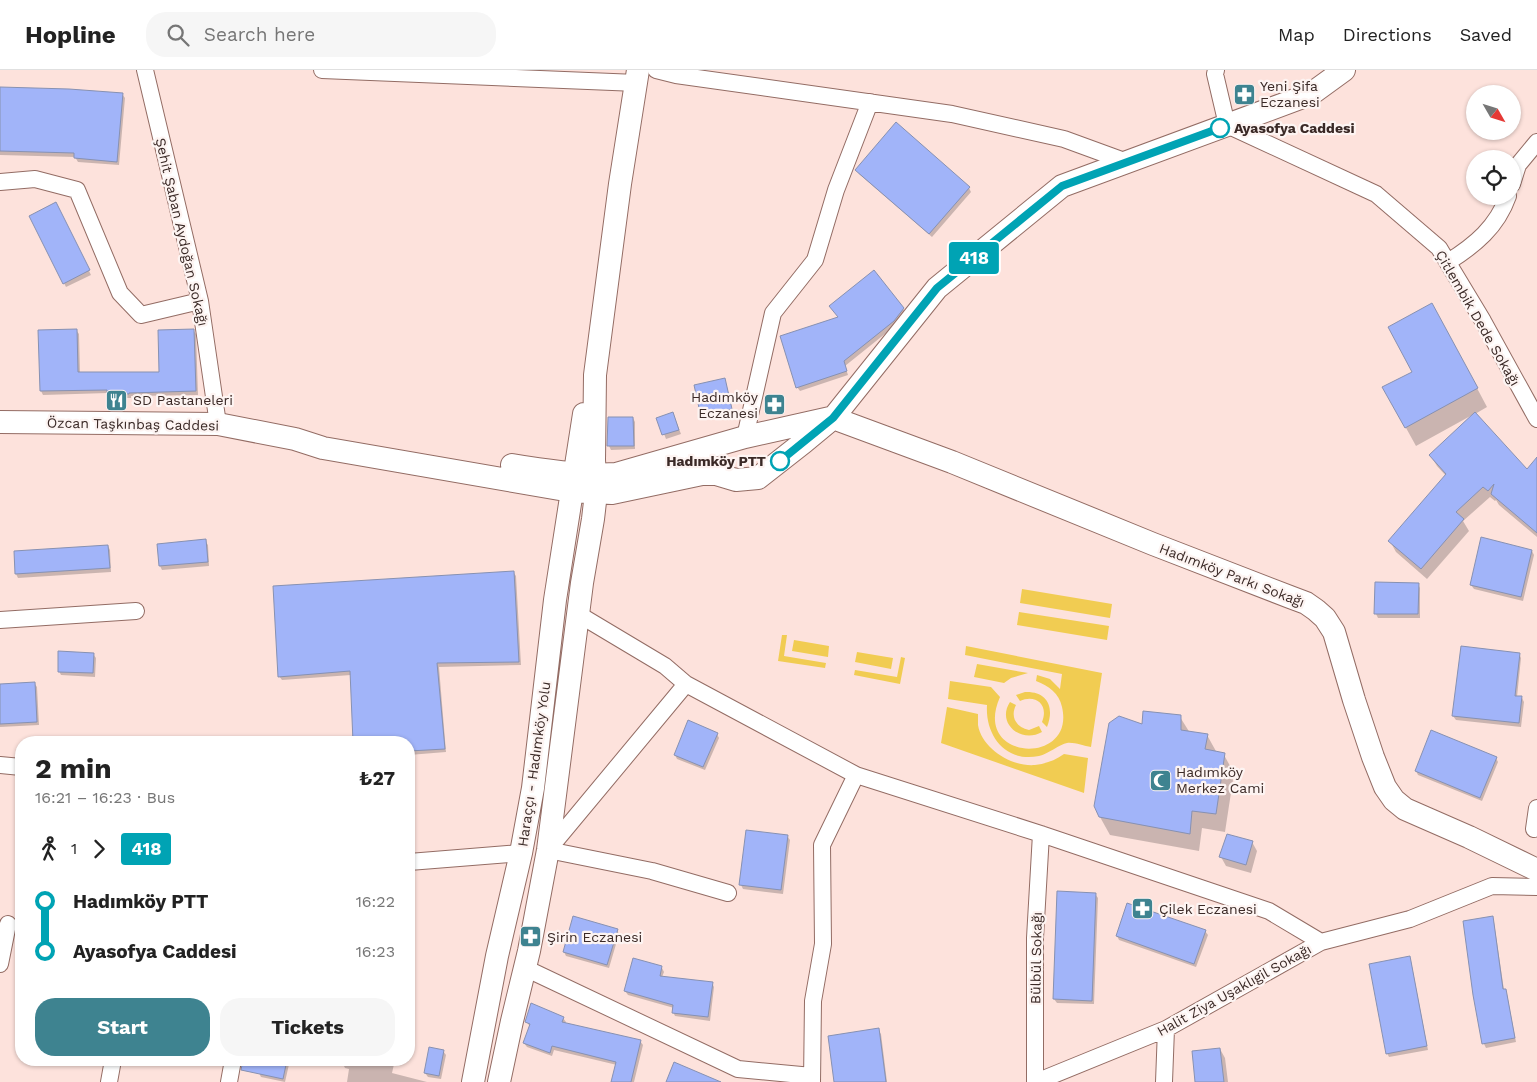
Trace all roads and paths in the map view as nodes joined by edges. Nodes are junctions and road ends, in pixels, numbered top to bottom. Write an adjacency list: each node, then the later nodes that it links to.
1 (145, 70): 15 (street, Şehit Şaban Aydoğan Sokağı)
2 (322, 70): 6 (street)
3 (656, 70): 7 (street)
4 (1216, 70): 8 (street)
5 (1344, 70): 8 (main road)
6 (637, 77): 21 (main road)
7 (870, 102): 11 (street); 20 (street)
8 (1227, 125): 11 (main road); 14 (street, Çitlembik Dede Sokağı)
9 (1537, 142): 10 (street)
10 (1521, 161)
11 (1127, 162): 16 (main road)
12 (0, 182): 15 (street)
13 (1504, 205): 14 (street)
14 (1448, 262): 17 (street, Çitlembik Dede Sokağı)
15 (200, 301): 19 (street, Şehit Şaban Aydoğan Sokağı)
16 (833, 418): 20 (main road); 21 (main road); 35 (main road, Hadımköy Parkı Sokağı)
17 (1537, 419)
18 (0, 422): 19 (main road, Özcan Taşkınbaş Caddesi)
19 (218, 424): 21 (main road, Özcan Taşkınbaş Caddesi)
20 (745, 437): 21 (main road)
21 (584, 483): 23 (main road); 33 (main road, Haraççı - Hadımköy Yolu)
22 (136, 611): 24 (street)
23 (578, 614): 25 (street); 32 (main road)
24 (0, 620)
25 (686, 684): 28 (street); 32 (street)
26 (0, 765): 27 (street)
27 (15, 766)
28 (856, 775): 31 (street); 45 (street)
29 (1537, 808): 30 (street)
30 (1534, 829)
31 (1041, 834): 39 (street); 50 (street, Bülbül Sokağı)
32 (548, 850): 33 (main road); 37 (street); 41 (main road)
33 (521, 853): 34 (street); 48 (main road, Haraççı - Hadımköy Yolu)
34 (415, 862)
35 (1537, 870)
36 (1537, 888): 39 (street, Halit Ziya Uşaklıgil Sokağı)
37 (728, 893)
38 (10, 924): 40 (street)
39 (1321, 942): 42 (street, Halit Ziya Uşaklıgil Sokağı)
40 (0, 964)
41 (525, 968): 45 (street); 49 (main road)
42 (1166, 1029): 50 (street, Halit Ziya Uşaklıgil Sokağı); 51 (street)
43 (113, 1066): 46 (street)
44 (232, 1066): 47 (street)
45 (812, 1079)
46 (109, 1082)
47 (229, 1082)
48 (473, 1082)
49 (499, 1082)
50 (1035, 1082)
51 (1164, 1082)

